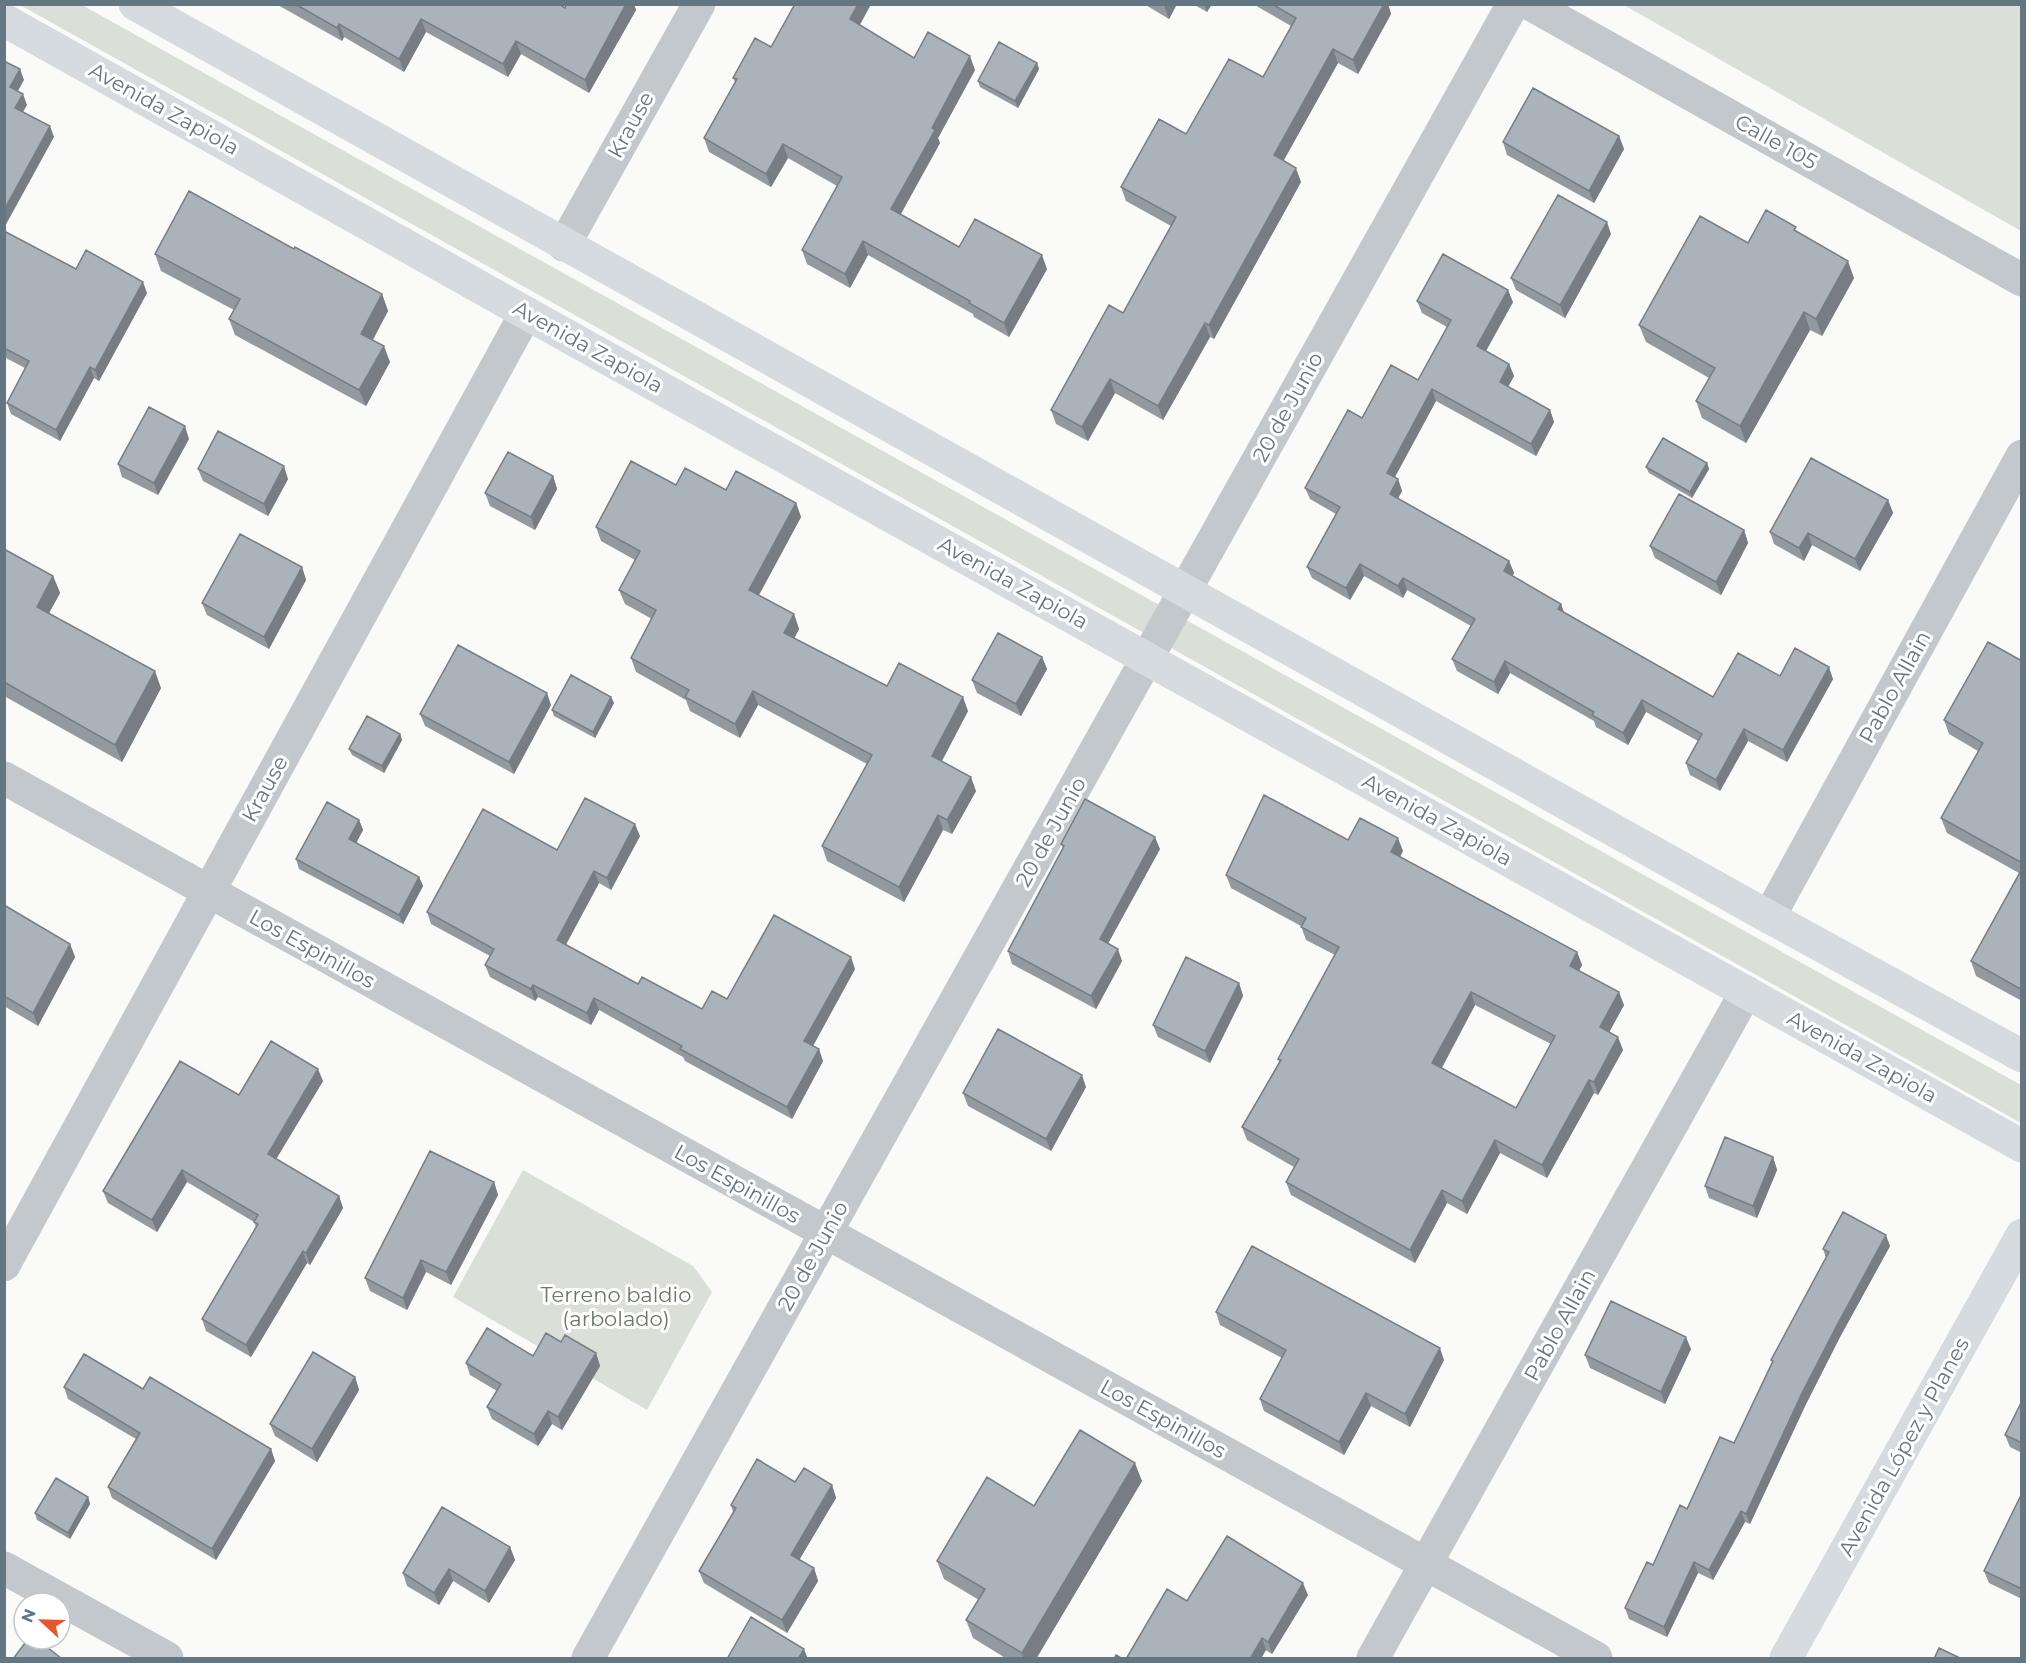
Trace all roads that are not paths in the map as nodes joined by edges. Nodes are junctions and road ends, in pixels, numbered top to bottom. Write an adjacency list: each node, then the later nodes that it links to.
1 (135, 4): 6 (main road)
2 (699, 4): 6 (street, Krause)
3 (1513, 4): 10 (street, 20 de Junio)
4 (1530, 4): 7 (street, Calle 105)
5 (4, 20): 8 (main road, Avenida Zapiola)
6 (564, 245): 10 (main road)
7 (2022, 280)
8 (526, 313): 11 (main road, Avenida Zapiola); 13 (street, Krause)
9 (2022, 456): 14 (street, Pablo Allain)
10 (1186, 590): 11 (street, 20 de Junio); 14 (main road)
11 (1148, 658): 15 (main road, Avenida Zapiola); 18 (street, 20 de Junio)
12 (4, 778): 13 (street, Los Espinillos)
13 (209, 892): 18 (street, Los Espinillos); 20 (street, Krause)
14 (1769, 917): 16 (main road)
15 (1746, 992): 17 (main road, Avenida Zapiola); 21 (street, Pablo Allain)
16 (2022, 1056)
17 (2022, 1146)
18 (826, 1233): 21 (street, Los Espinillos); 24 (street, 20 de Junio)
19 (2022, 1234): 27 (main road, Avenida López y Planes)
20 (4, 1265)
21 (1426, 1564): 25 (street, Pablo Allain); 26 (street, Los Espinillos)
22 (4, 1568): 23 (street)
23 (167, 1659)
24 (588, 1659)
25 (1373, 1659)
26 (1596, 1659)
27 (1786, 1659)

